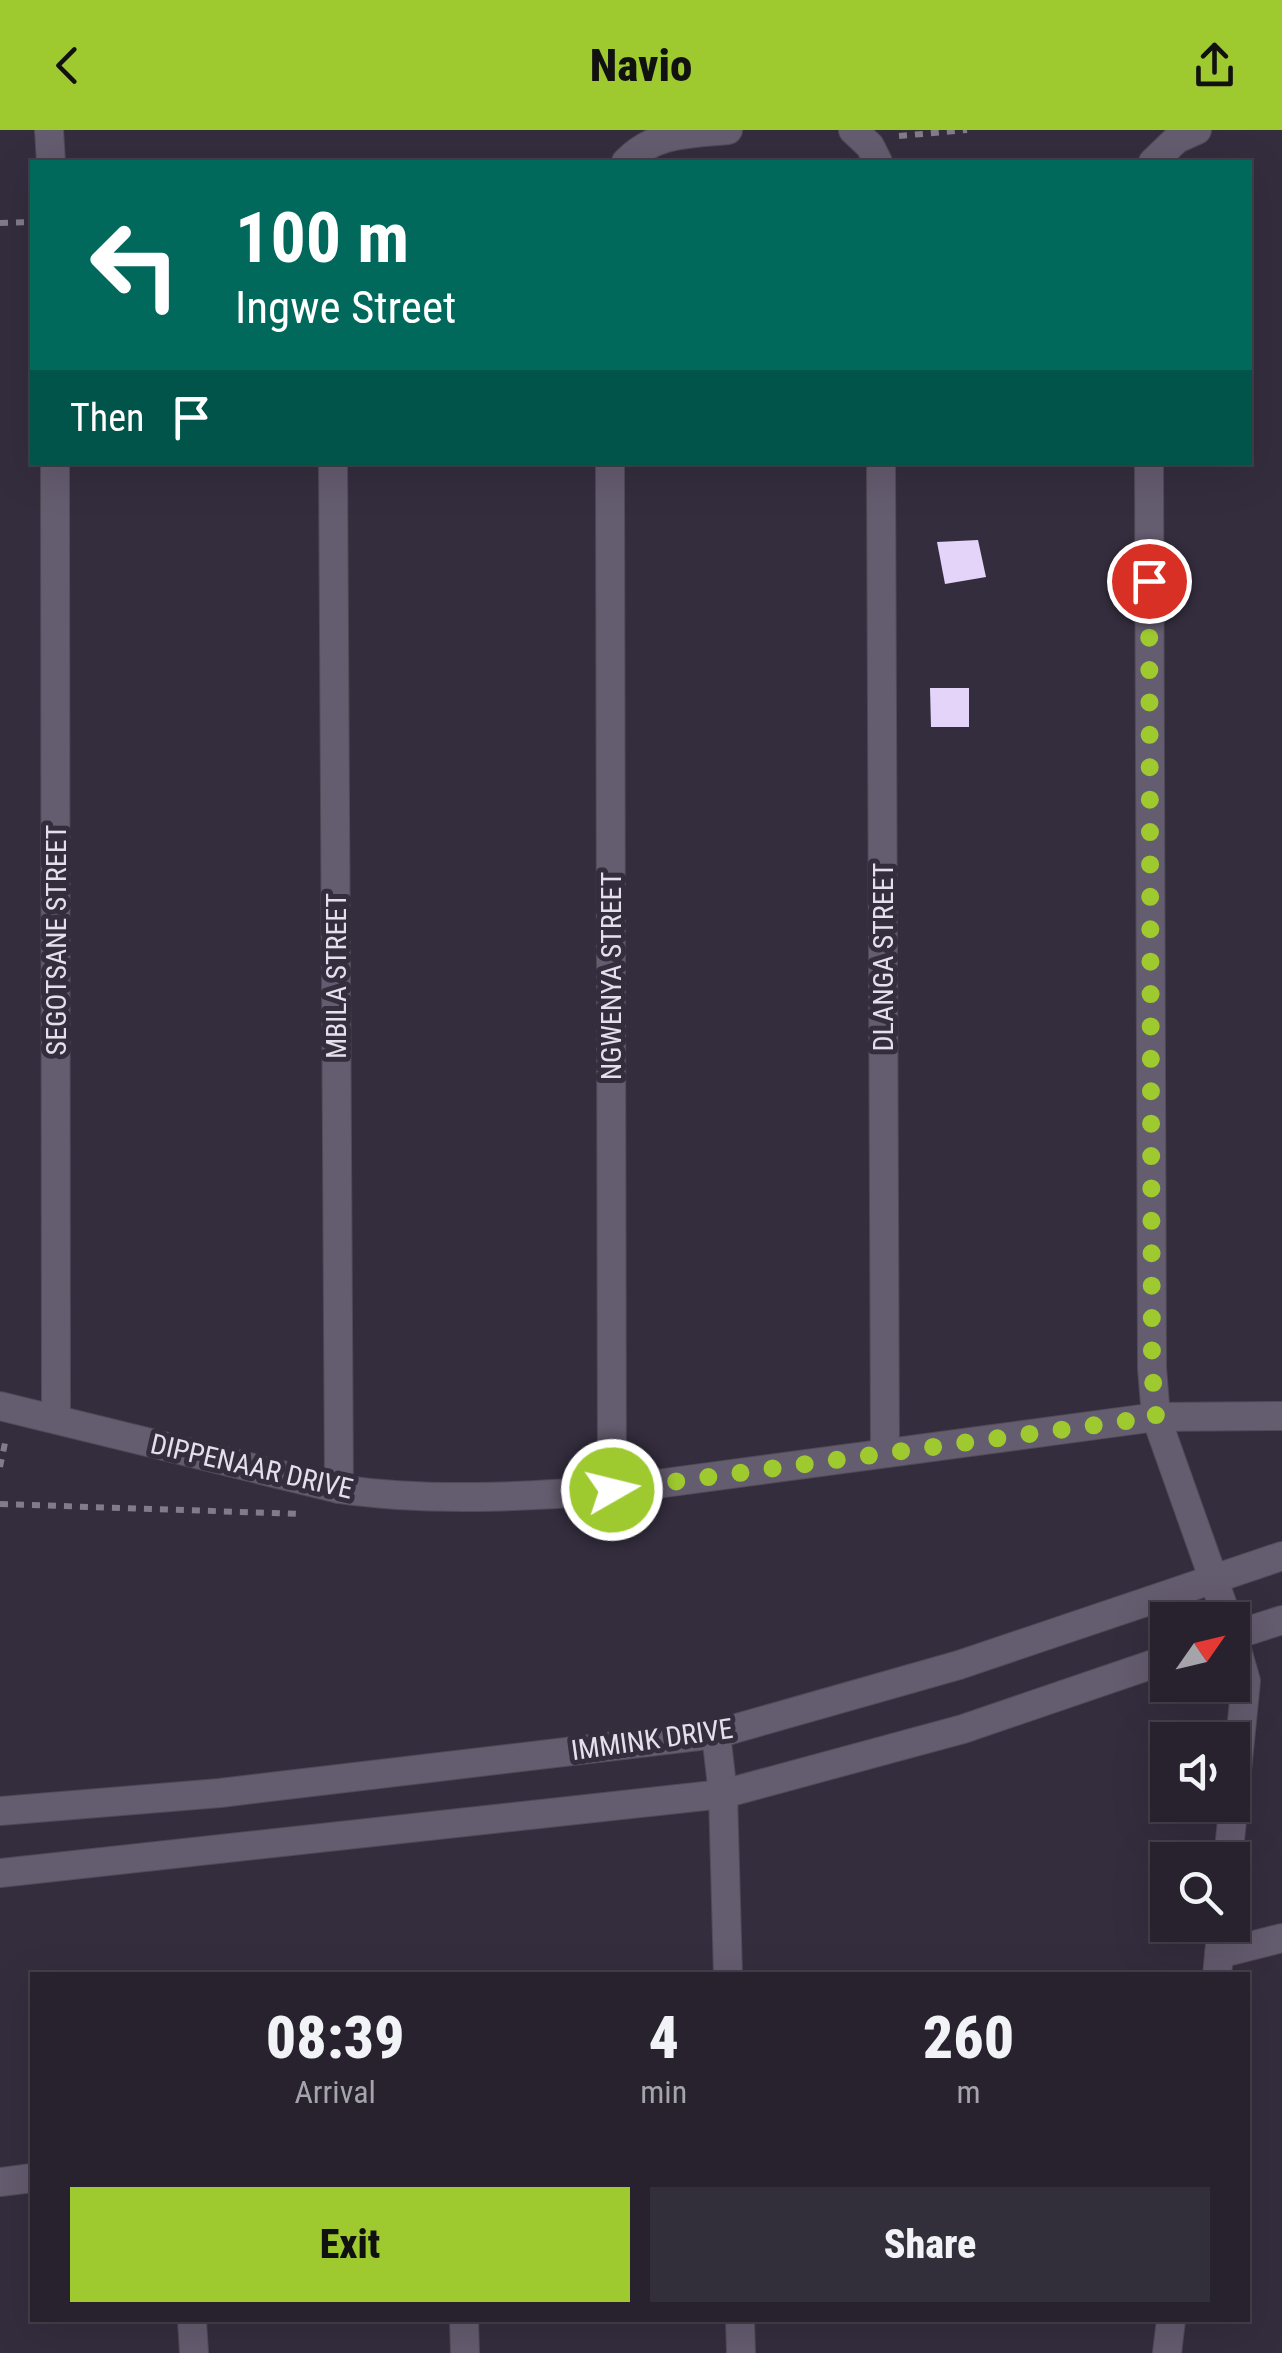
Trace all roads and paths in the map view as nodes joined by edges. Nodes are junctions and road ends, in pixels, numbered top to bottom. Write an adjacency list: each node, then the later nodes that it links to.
1 (50, 130): 6 (street)
2 (728, 130): 7 (street)
3 (968, 130): 5 (path)
4 (1197, 130): 8 (street)
5 (865, 144)
6 (51, 160)
7 (628, 160)
8 (1155, 160)
9 (30, 222): 10 (path)
10 (0, 223)
11 (56, 465): 19 (street, SEGOTSANE STREET)
12 (334, 465): 21 (street, MBILA STREET)
13 (610, 465): 22 (street, NGWENYA STREET)
14 (881, 465): 20 (street, DLANGA STREET)
15 (1148, 465): 18 (street)
16 (0, 1406): 19 (street, DIPPENAAR DRIVE)
17 (1282, 1416): 18 (street, DIPPENAAR DRIVE)
18 (1156, 1417): 20 (street, DIPPENAAR DRIVE); 25 (street)
19 (56, 1418): 21 (street, DIPPENAAR DRIVE)
20 (885, 1452): 22 (street, DIPPENAAR DRIVE)
21 (340, 1490): 22 (street, DIPPENAAR DRIVE); 23 (path)
22 (612, 1490)
23 (0, 1504)
24 (1282, 1556): 25 (street, IMMINK DRIVE)
25 (1212, 1580): 26 (street); 31 (street, IMMINK DRIVE)
26 (1221, 1602)
27 (1282, 1620): 28 (street)
28 (1250, 1627)
29 (1150, 1664): 32 (street)
30 (1244, 1702): 34 (street)
31 (716, 1734): 32 (street); 33 (street, IMMINK DRIVE)
32 (724, 1794): 35 (street); 38 (street)
33 (0, 1811)
34 (1230, 1842)
35 (0, 1873)
36 (1282, 1938): 37 (street)
37 (1218, 1965)
38 (728, 1972)
39 (30, 2178): 40 (street)
40 (0, 2182)
41 (192, 2322): 45 (street)
42 (464, 2322): 46 (street)
43 (740, 2322): 47 (street)
44 (1171, 2322): 48 (street)
45 (194, 2353)
46 (465, 2353)
47 (742, 2353)
48 (1167, 2353)

